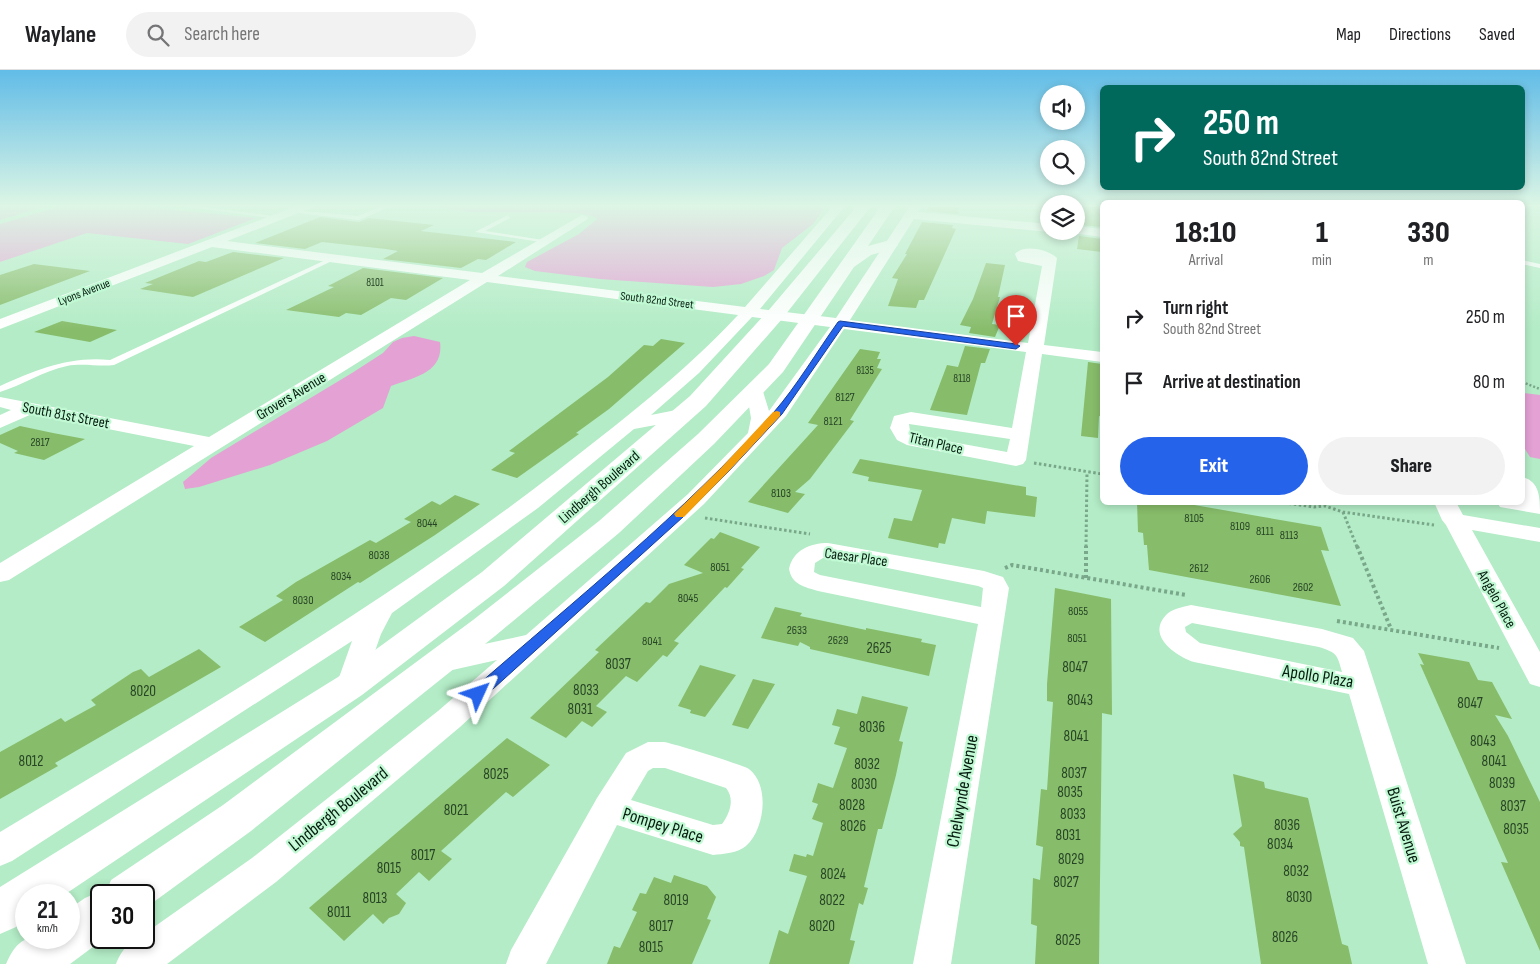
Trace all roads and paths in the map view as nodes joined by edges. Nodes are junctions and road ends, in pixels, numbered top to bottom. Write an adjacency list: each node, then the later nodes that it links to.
1 (198, 248): 18 (street, Lyons Avenue)
2 (249, 248): 10 (street, South 82nd Street)
3 (536, 248): 15 (street, Grovers Avenue)
4 (830, 248): 9 (main road, Lindbergh Boulevard)
5 (859, 248): 13 (main road)
6 (880, 248): 13 (main road)
7 (888, 248): 19 (street, Lindbergh Boulevard)
8 (802, 250): 9 (street); 16 (street, Lindbergh Boulevard)
9 (826, 252): 16 (main road, Lindbergh Boulevard)
10 (334, 258): 15 (street, South 82nd Street); 23 (lane)
11 (1049, 263): 20 (street)
12 (1525, 263): 14 (lane)
13 (848, 264): 17 (main road)
14 (1540, 266)
15 (484, 278): 16 (street, South 82nd Street); 33 (street, Grovers Avenue)
16 (762, 314): 17 (street, South 82nd Street); 28 (main road, Lindbergh Boulevard); 30 (street, Lindbergh Boulevard)
17 (808, 320): 19 (street, South 82nd Street); 24 (main road)
18 (0, 324)
19 (840, 324): 20 (street, South 82nd Street); 32 (street, Lindbergh Boulevard)
20 (1034, 348): 21 (street, South 82nd Street); 31 (street)
21 (1100, 357)
22 (1525, 383): 25 (path)
23 (0, 389)
24 (755, 389): 32 (street, Lindbergh Boulevard); 50 (main road)
25 (1540, 389)
26 (0, 402): 27 (street, South 81st Street)
27 (28, 408): 29 (street); 33 (street, South 81st Street)
28 (681, 415): 30 (street, Lindbergh Boulevard); 52 (main road, Lindbergh Boulevard)
29 (0, 422)
30 (627, 425): 46 (street, Lindbergh Boulevard)
31 (1020, 435): 34 (street); 34 (street, Titan Place)
32 (755, 439): 49 (street, Lindbergh Boulevard)
33 (212, 444): 44 (street, Grovers Avenue)
34 (1016, 460): 35 (path)
35 (1087, 472): 36 (path); 45 (path)
36 (1100, 474)
37 (1525, 487): 40 (street)
38 (1294, 505): 41 (path)
39 (1525, 505): 40 (street)
40 (1540, 507)
41 (1343, 512): 42 (path); 48 (path)
42 (1452, 517): 43 (street); 51 (street, Angelo Place)
43 (1540, 535)
44 (0, 574)
45 (1086, 578)
46 (381, 608): 52 (street); 55 (street, Lindbergh Boulevard)
47 (992, 618): 47 (street, Caesar Place); 62 (street, Chelwynde Avenue)
48 (1391, 630)
49 (534, 644): 50 (street); 60 (street, Lindbergh Boulevard)
50 (438, 664): 56 (main road)
51 (1540, 677)
52 (350, 686): 57 (main road, Lindbergh Boulevard)
53 (1360, 686): 53 (street, Apollo Plaza); 63 (street, Buist Avenue)
54 (609, 808): 61 (street, Pompey Place)
55 (0, 850)
56 (144, 884)
57 (0, 912)
58 (51, 949): 59 (main road)
59 (30, 964)
60 (135, 964)
61 (525, 964)
62 (932, 964)
63 (1447, 964)

